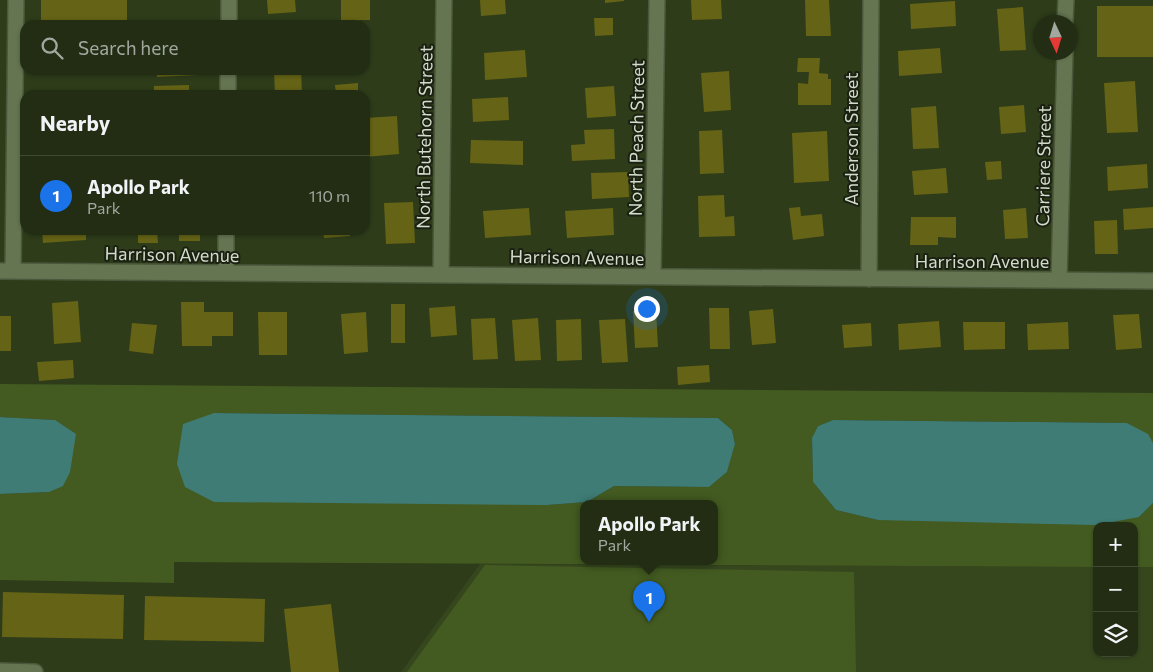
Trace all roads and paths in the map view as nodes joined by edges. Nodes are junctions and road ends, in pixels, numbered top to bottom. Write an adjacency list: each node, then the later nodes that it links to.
1 (16, 0): 13 (street)
2 (229, 0): 8 (street)
3 (444, 0): 15 (street, North Butehorn Street)
4 (657, 0): 16 (street, North Peach Street)
5 (871, 0): 17 (street, Anderson Street)
6 (1066, 0): 7 (street)
7 (1065, 15)
8 (229, 20)
9 (1064, 60): 18 (street, Carriere Street)
10 (228, 75): 11 (street)
11 (228, 90)
12 (226, 235): 14 (street)
13 (6, 271): 14 (street, Harrison Avenue)
14 (226, 273): 15 (street, Harrison Avenue)
15 (441, 275): 16 (street, Harrison Avenue)
16 (653, 277): 17 (street, Harrison Avenue)
17 (870, 279): 18 (street, Harrison Avenue)
18 (1059, 280): 19 (street, Harrison Avenue)
19 (1153, 281)
20 (0, 671): 21 (street)
21 (35, 672)

